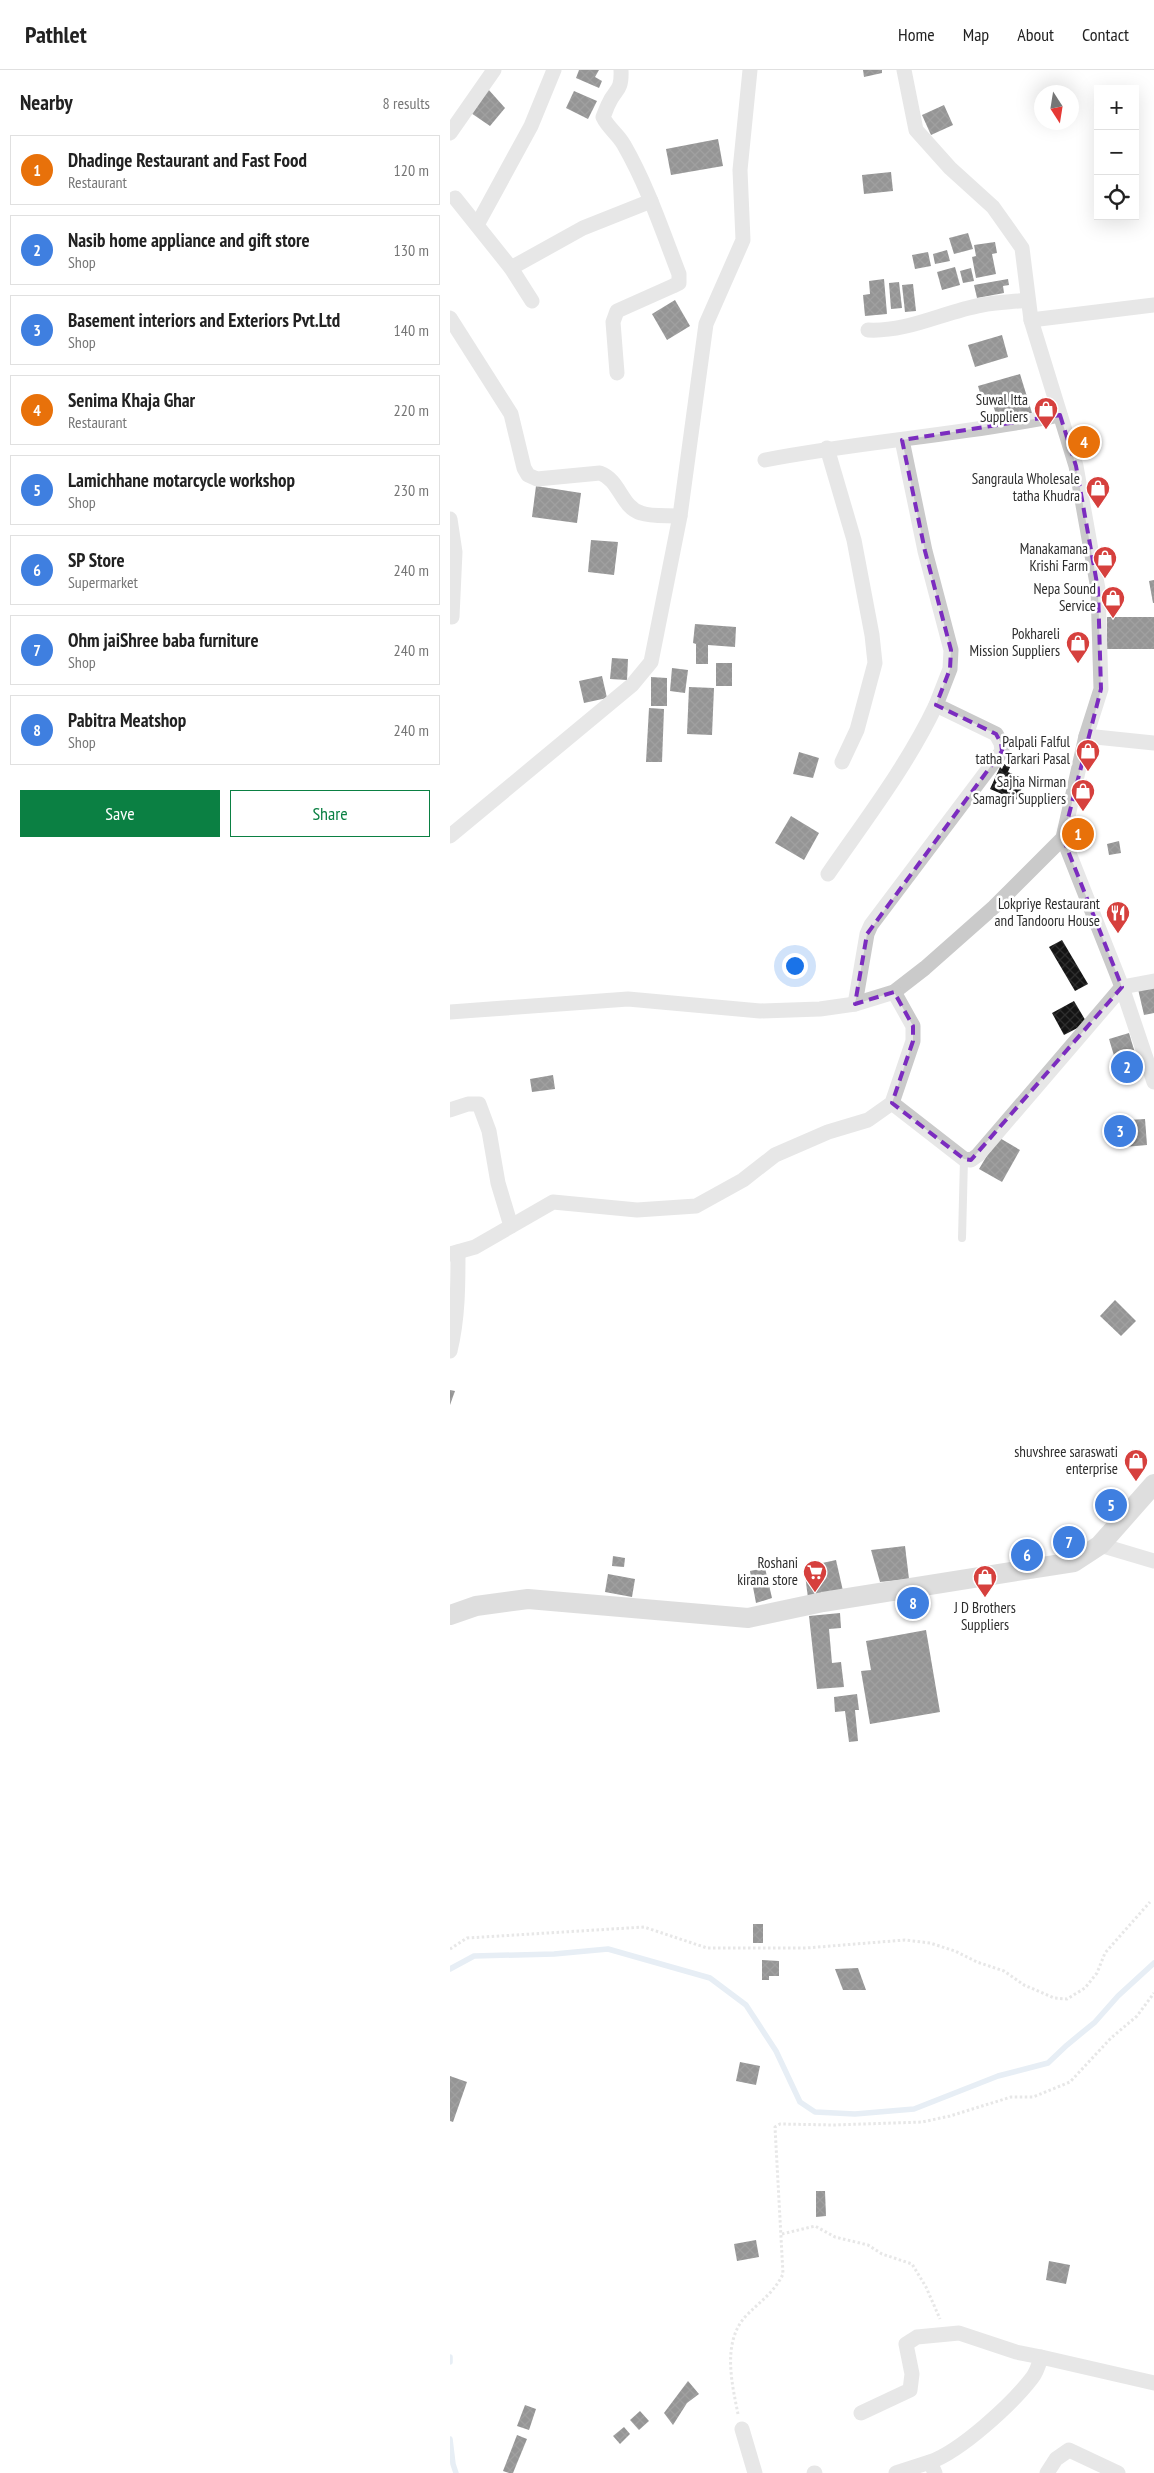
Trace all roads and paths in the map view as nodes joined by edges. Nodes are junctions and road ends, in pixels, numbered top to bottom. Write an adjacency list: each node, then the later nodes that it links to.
1 (494, 70): 6 (street)
2 (554, 70): 9 (street)
3 (621, 70): 8 (street)
4 (750, 70): 22 (street)
5 (904, 70): 11 (street)
6 (450, 133)
7 (455, 198): 9 (street)
8 (651, 201): 10 (street); 17 (street)
9 (477, 226): 10 (street)
10 (510, 268): 12 (street)
11 (1028, 300): 15 (street); 16 (street)
12 (532, 301)
13 (1154, 304): 15 (street)
14 (450, 318): 22 (street)
15 (1031, 320): 18 (street)
16 (868, 330)
17 (617, 373)
18 (1060, 415): 19 (street); 26 (street)
19 (902, 440): 20 (street); 25 (street)
20 (826, 448): 21 (street); 28 (street)
21 (765, 460)
22 (680, 516): 29 (street)
23 (450, 519): 24 (street)
24 (452, 617)
25 (936, 705): 31 (street); 35 (street)
26 (1086, 736): 27 (street); 30 (street)
27 (1154, 743)
28 (842, 762)
29 (450, 836)
30 (1063, 838): 33 (street); 34 (street)
31 (828, 874)
32 (1154, 981): 33 (street)
33 (1122, 987): 37 (street); 40 (street)
34 (894, 992): 35 (street); 38 (street)
35 (855, 1004): 36 (street)
36 (450, 1012)
37 (1154, 1082)
38 (892, 1103): 40 (street); 41 (street)
39 (450, 1110): 41 (street)
40 (964, 1159): 42 (lane)
41 (511, 1226): 43 (street)
42 (962, 1238)
43 (454, 1253): 44 (street)
44 (450, 1351)
45 (1154, 1484): 46 (street)
46 (1100, 1545): 47 (street); 48 (street)
47 (1154, 1561)
48 (450, 1615)
49 (1150, 1902): 50 (path)
50 (450, 1949)
51 (1154, 1993): 52 (path)
52 (782, 2234): 53 (path); 57 (path)
53 (959, 2332): 54 (street); 56 (street)
54 (1041, 2357): 55 (street); 58 (street)
55 (1154, 2383)
56 (861, 2413)
57 (742, 2430): 59 (street)
58 (933, 2468): 60 (street)
59 (755, 2473)
60 (896, 2473)
61 (1047, 2473): 62 (street)
62 (1118, 2473)

